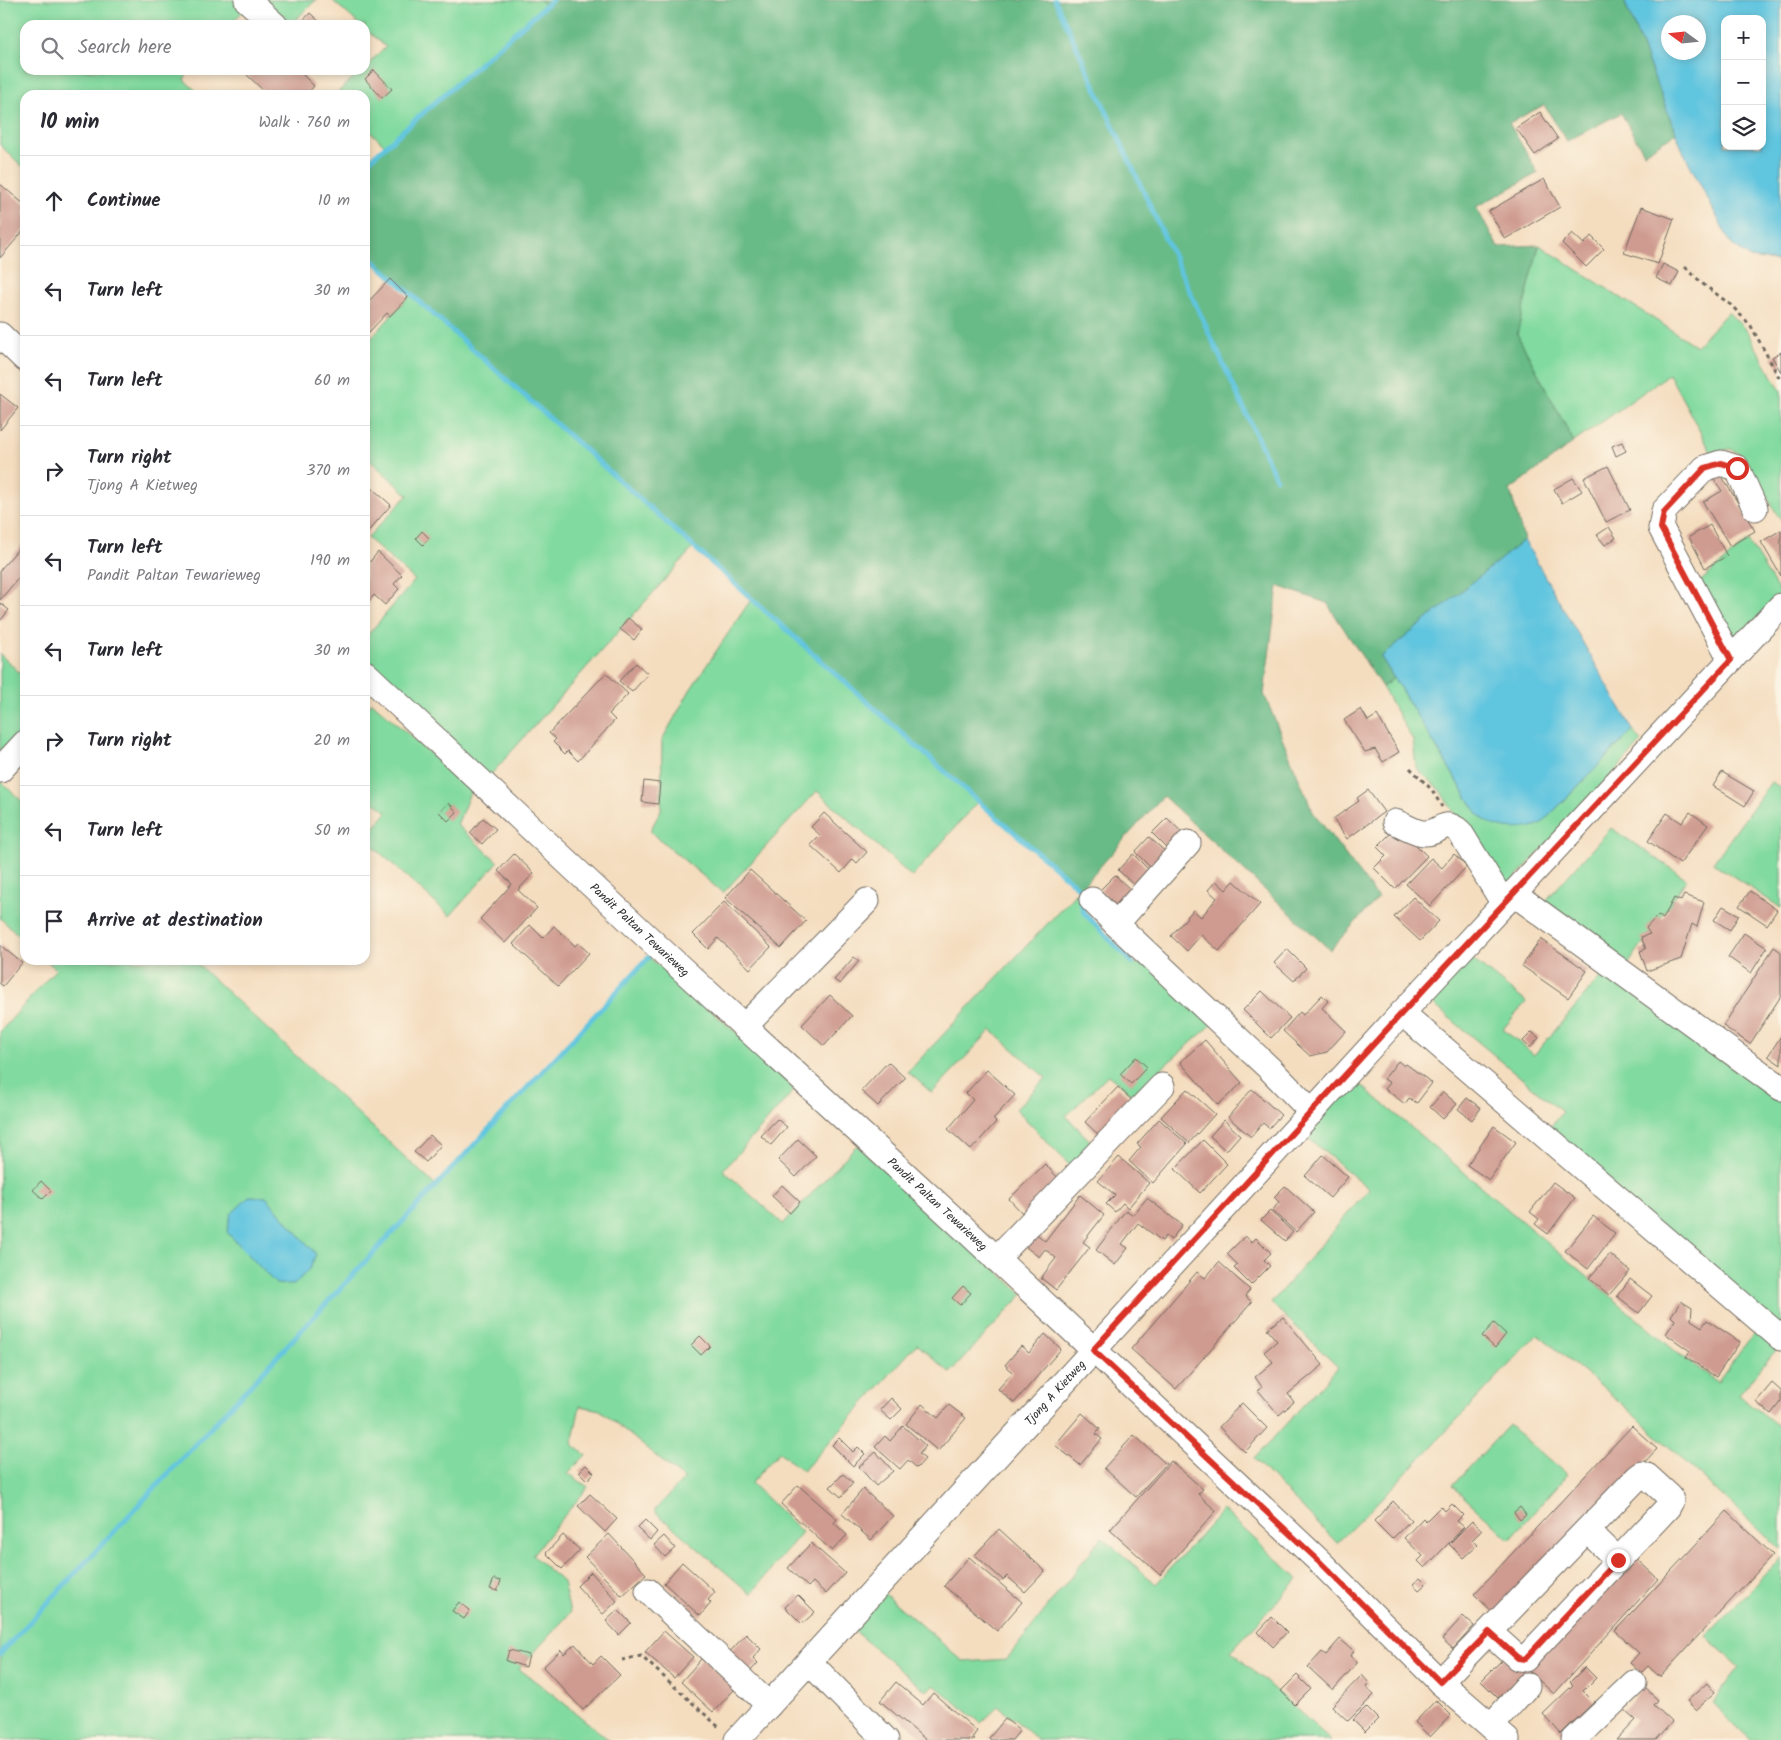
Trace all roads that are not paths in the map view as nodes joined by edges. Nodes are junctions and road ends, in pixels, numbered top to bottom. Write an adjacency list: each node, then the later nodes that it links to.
1 (247, 0): 2 (street)
2 (269, 20)
3 (0, 336): 4 (street)
4 (20, 354)
5 (1755, 508): 7 (street)
6 (1781, 606): 7 (street, Tjong A Kietweg)
7 (1731, 660): 13 (street, Tjong A Kietweg)
8 (370, 677): 18 (street, Pandit Paltan Tewarieweg)
9 (20, 748): 10 (street)
10 (0, 770)
11 (1395, 822): 13 (street)
12 (1188, 842): 16 (street)
13 (1509, 899): 17 (street, Tjong A Kietweg); 20 (street)
14 (1092, 900): 16 (street)
15 (867, 901): 18 (street)
16 (1116, 924): 21 (street)
17 (1402, 1013): 21 (street, Tjong A Kietweg); 23 (street)
18 (744, 1026): 22 (street, Pandit Paltan Tewarieweg)
19 (1162, 1086): 22 (street)
20 (1781, 1088)
21 (1312, 1112): 24 (street, Tjong A Kietweg)
22 (996, 1259): 24 (street, Pandit Paltan Tewarieweg)
23 (1781, 1338)
24 (1093, 1350): 29 (street, Tjong A Kietweg); 30 (street, Pandit Paltan Tewarieweg)
25 (1587, 1530): 26 (street); 26 (street); 28 (street)
26 (1618, 1560): 28 (street)
27 (648, 1591): 33 (street)
28 (1489, 1632): 30 (street)
29 (809, 1662): 33 (street, Tjong A Kietweg); 36 (street)
30 (1440, 1682): 34 (street, Pandit Paltan Tewarieweg)
31 (1634, 1683): 37 (street)
32 (1527, 1686): 34 (street)
33 (769, 1705): 35 (street, Tjong A Kietweg)
34 (1499, 1733)
35 (731, 1737)
36 (886, 1740)
37 (1574, 1740)

